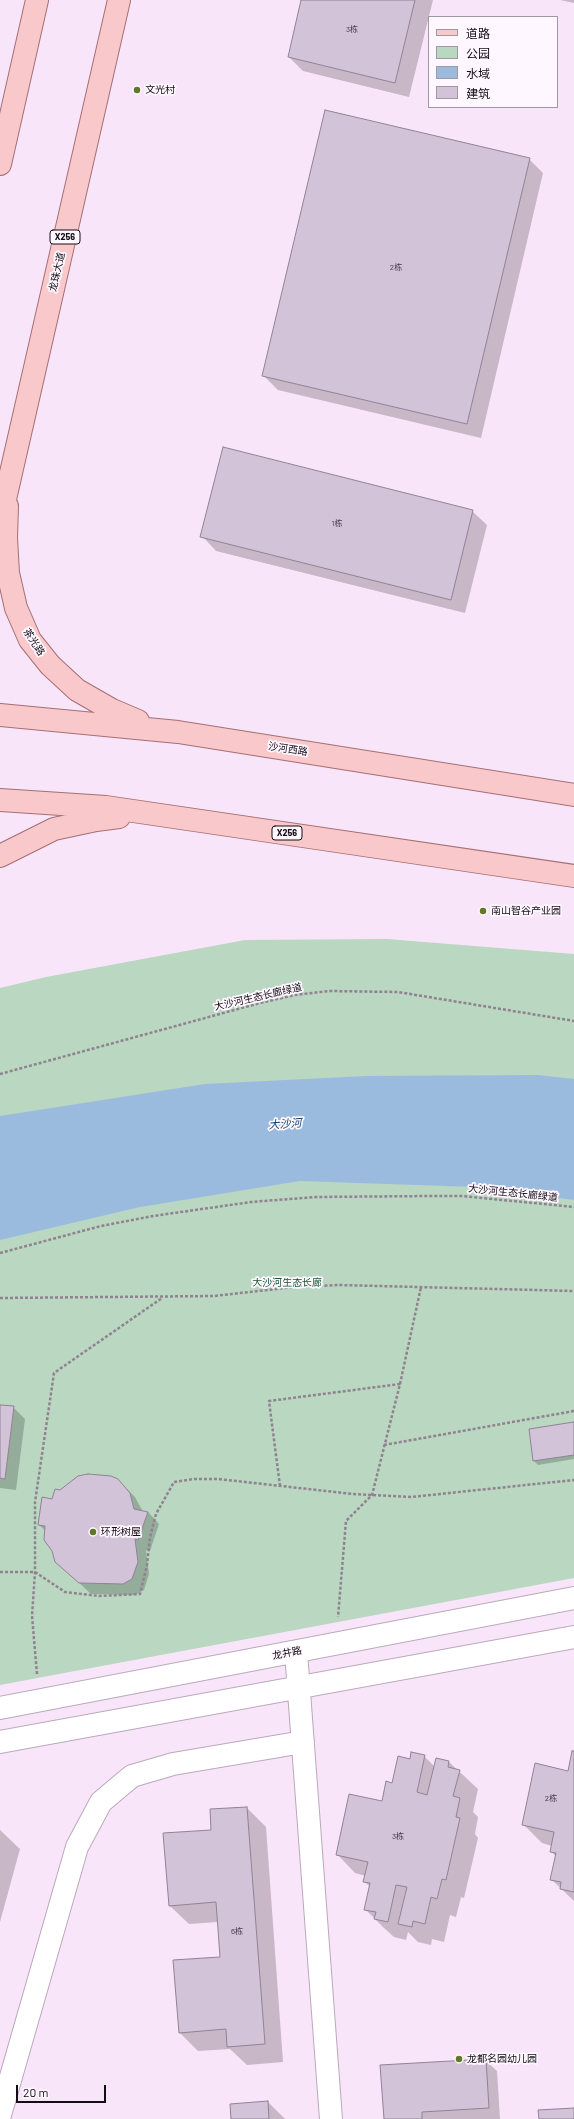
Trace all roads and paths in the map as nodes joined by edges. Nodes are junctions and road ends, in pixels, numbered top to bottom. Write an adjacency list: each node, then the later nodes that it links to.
1 (37, 0): 3 (main road)
2 (119, 0): 4 (main road, 龙珠大道 / X256)
3 (0, 164)
4 (11, 474): 5 (main road, 龙珠大道 / X256); 7 (main road, 茶光路 / X256)
5 (0, 521)
6 (0, 715): 7 (main road, 沙河西路)
7 (178, 732): 8 (main road, 沙河西路 / X256)
8 (574, 795)
9 (0, 800): 10 (main road, X256)
10 (151, 813): 11 (main road); 12 (main road, X256)
11 (0, 856)
12 (574, 876)
13 (574, 1021): 14 (path, 大沙河生态长廊绿道)
14 (0, 1074)
15 (574, 1207): 16 (path, 大沙河生态长廊绿道)
16 (0, 1253)
17 (421, 1287): 18 (path); 19 (path); 21 (path)
18 (574, 1291)
19 (163, 1297): 20 (path); 28 (path)
20 (0, 1298)
21 (400, 1384): 23 (path); 25 (path)
22 (574, 1411): 23 (path)
23 (384, 1445): 26 (path)
24 (574, 1480): 26 (path)
25 (280, 1486): 26 (path); 28 (path)
26 (372, 1495): 31 (path)
27 (0, 1572): 28 (path)
28 (35, 1572): 34 (path)
29 (574, 1598): 31 (street, 龙井路)
30 (574, 1637): 33 (street)
31 (335, 1644): 32 (street, 龙井路)
32 (296, 1652): 33 (street); 34 (street, 龙井路)
33 (299, 1687): 36 (street); 37 (street)
34 (40, 1701): 35 (street, 龙井路)
35 (0, 1708)
36 (0, 1742)
37 (303, 1742): 38 (street); 39 (street)
38 (0, 2115)
39 (331, 2119)

